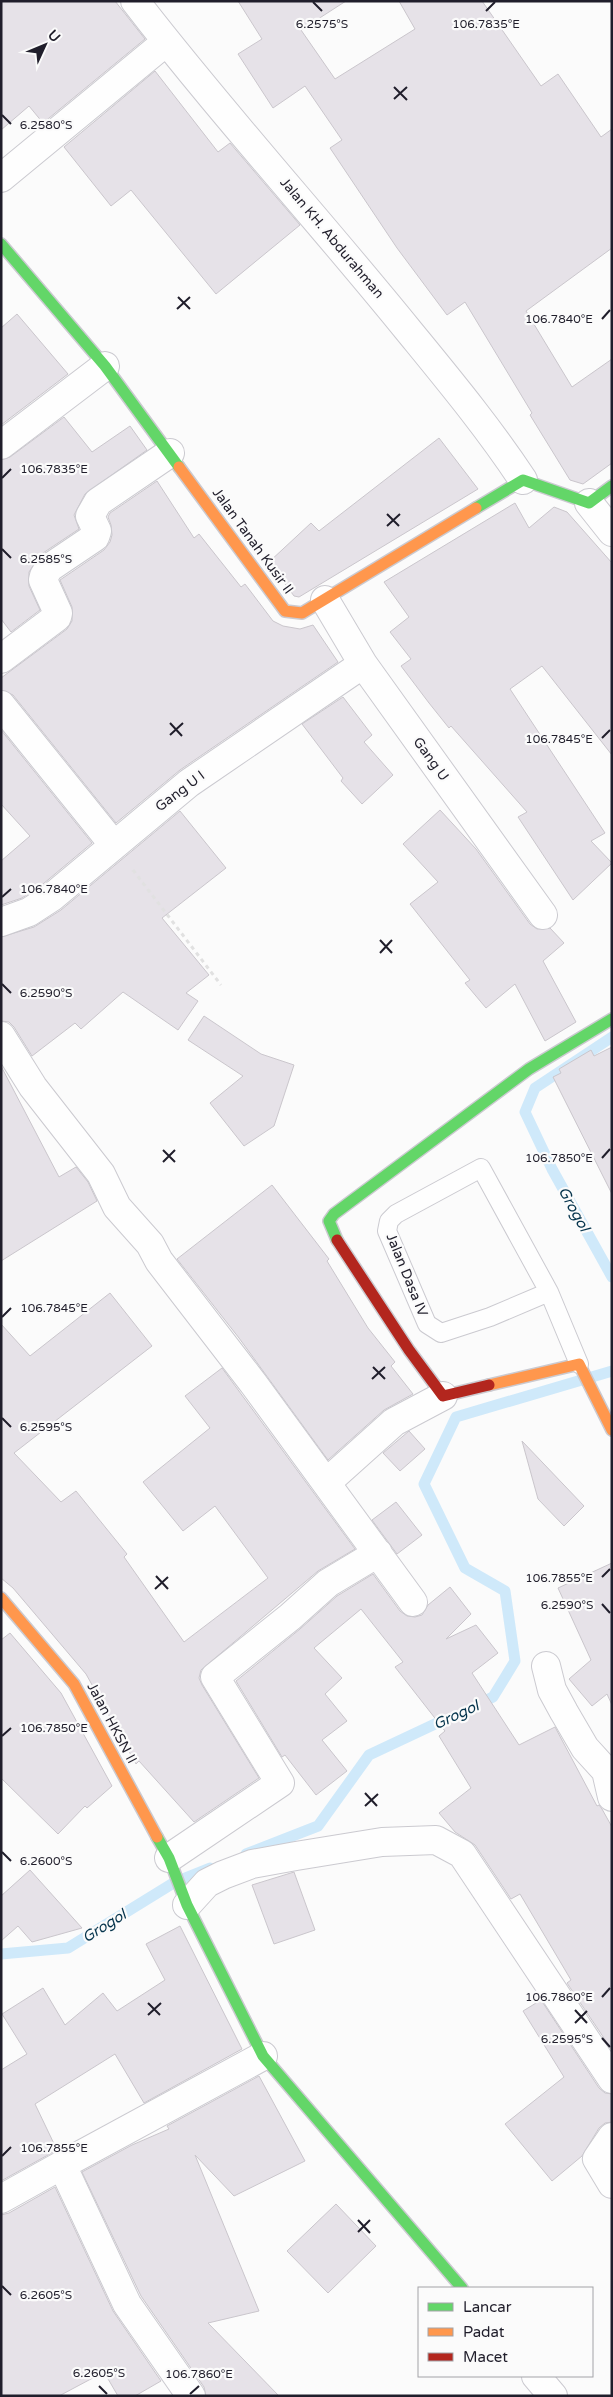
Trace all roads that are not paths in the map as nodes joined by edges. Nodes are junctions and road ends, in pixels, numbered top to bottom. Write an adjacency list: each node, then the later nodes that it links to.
1 (135, 1): 2 (street, Jalan KH. Abdurahman)
2 (166, 42): 3 (street); 8 (street, Jalan KH. Abdurahman)
3 (1, 178)
4 (1, 244): 5 (street, Jalan Tanah Kusir II)
5 (105, 366): 6 (street); 7 (street, Jalan Tanah Kusir II)
6 (1, 445)
7 (170, 453): 12 (street, Jalan Tanah Kusir II); 13 (street)
8 (523, 480): 10 (street); 12 (street, Jalan Tanah Kusir II)
9 (612, 486): 10 (street)
10 (589, 503): 11 (street)
11 (612, 532)
12 (325, 600): 14 (street, Gang U)
13 (1, 660)
14 (363, 664): 16 (street, Gang U I); 17 (street, Gang U)
15 (1, 705): 16 (street)
16 (113, 844): 18 (street, Gang U I)
17 (543, 915)
18 (1, 922)
19 (612, 1020): 23 (street)
20 (1, 1036): 25 (street)
21 (549, 1292): 21 (lane, Jalan Dasa IV); 22 (lane, Jalan Dasa IV)
22 (580, 1366): 23 (street); 24 (street, Jalan Dasa IV)
23 (443, 1396): 25 (street)
24 (612, 1430)
25 (326, 1483): 26 (street)
26 (378, 1553): 28 (street); 31 (street)
27 (1, 1598): 31 (street, Jalan HKSN II)
28 (413, 1602)
29 (546, 1666): 30 (street)
30 (612, 1797)
31 (171, 1863): 32 (street, Jalan HKSN II)
32 (185, 1899): 33 (street, Jalan HKSN II); 34 (street)
33 (263, 2056): 36 (street); 39 (street, Jalan HKSN II)
34 (612, 2079)
35 (612, 2137): 37 (street)
36 (62, 2165): 38 (street); 41 (street)
37 (612, 2184)
38 (1, 2199)
39 (461, 2287)
40 (537, 2377): 42 (street)
41 (191, 2396)
42 (553, 2396)

